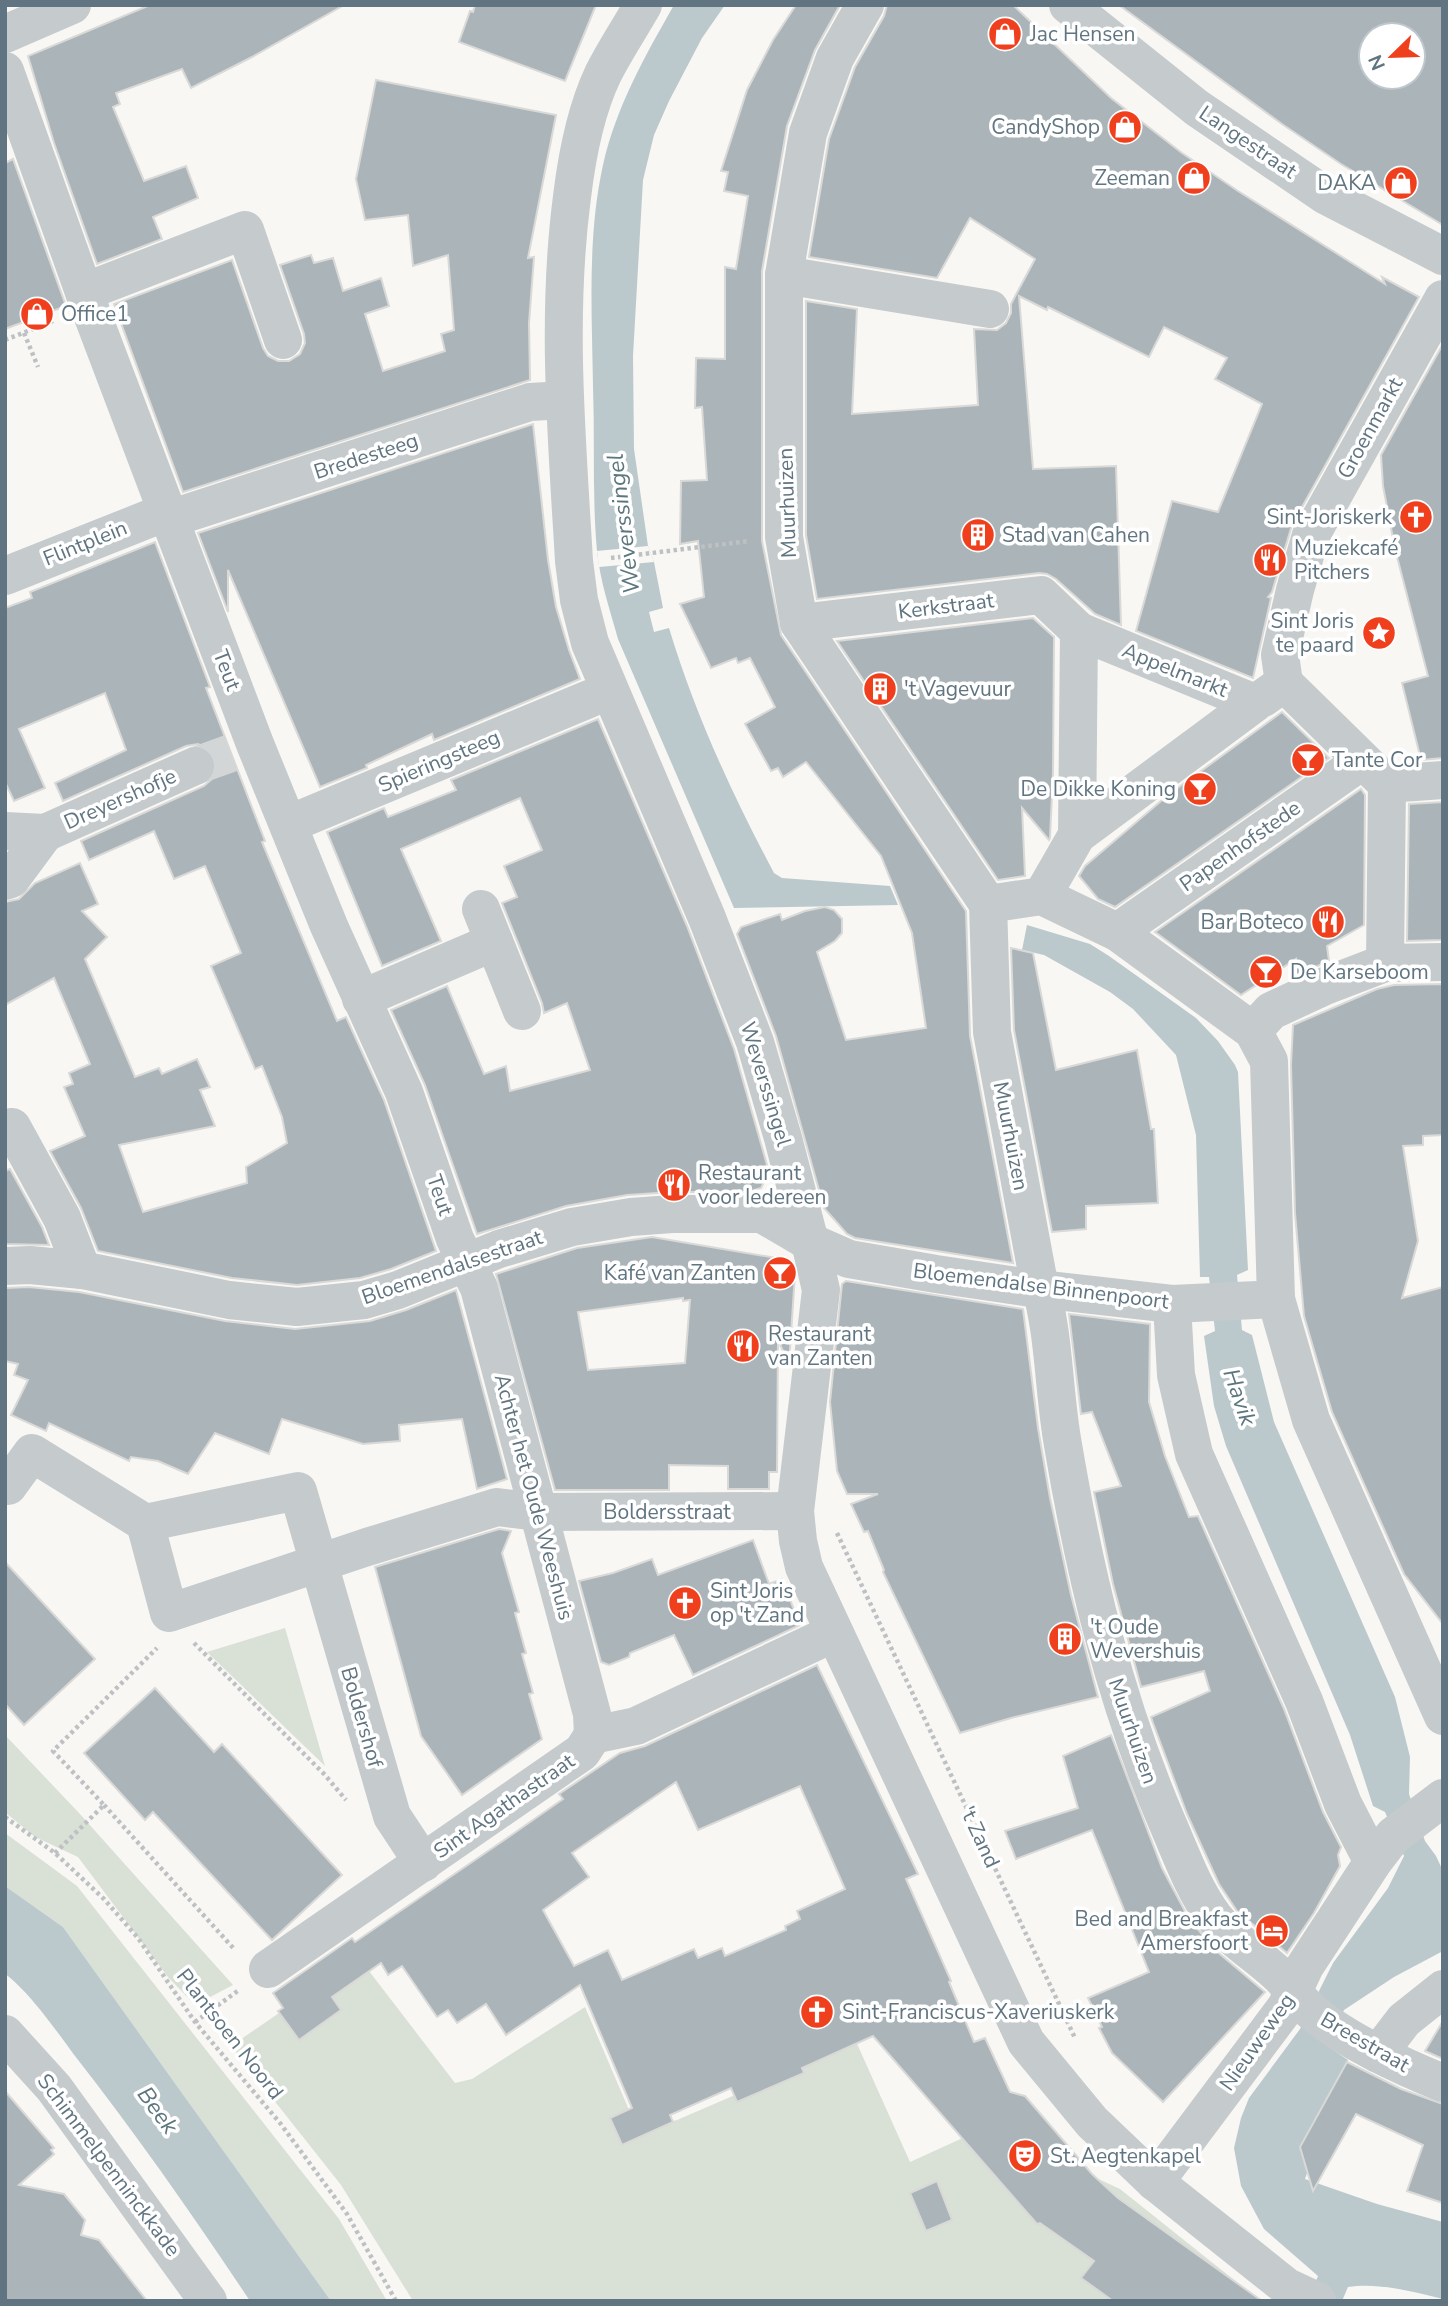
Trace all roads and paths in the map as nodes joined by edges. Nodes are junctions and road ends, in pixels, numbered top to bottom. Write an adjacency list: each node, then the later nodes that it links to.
1 (72, 5): 5 (street)
2 (643, 5): 16 (street, Weverssingel)
3 (865, 5): 8 (street, Muurhuizen)
4 (1068, 5): 7 (street, Langestraat)
5 (5, 34)
6 (5, 71): 9 (street, Teut)
7 (1443, 256)
8 (784, 275): 11 (street); 18 (street, Muurhuizen)
9 (87, 299): 12 (path); 14 (street); 17 (street, Teut)
10 (1443, 299): 23 (street, Groenmarkt)
11 (990, 309)
12 (24, 332): 13 (path); 15 (path)
13 (5, 340)
14 (283, 340)
15 (38, 367)
16 (565, 400): 17 (street, Bredesteeg); 42 (street, Weverssingel)
17 (168, 516): 20 (street, Flintplein); 28 (street, Teut)
18 (784, 537): 19 (path); 21 (street, Muurhuizen)
19 (598, 559)
20 (5, 576)
21 (799, 623): 22 (street, Kerkstraat); 34 (street, Muurhuizen)
22 (1079, 631): 23 (street, Appelmarkt); 31 (street, Appelmarkt)
23 (1270, 693): 26 (street); 31 (street, Appelmarkt)
24 (589, 699): 28 (street, Spieringsteeg)
25 (195, 766): 30 (street, Dreyershofje)
26 (1375, 772): 27 (street); 35 (street, Papenhofstede); 37 (street)
27 (1443, 780)
28 (289, 824): 38 (street, Teut)
29 (5, 831): 30 (street, Dreyershofje)
30 (45, 833): 32 (street, Dreyershofje)
31 (1077, 835): 33 (street, Appelmarkt)
32 (5, 881)
33 (1042, 896): 34 (street); 35 (street)
34 (988, 904): 46 (street, Muurhuizen)
35 (1117, 932): 40 (street)
36 (1443, 962): 37 (street)
37 (1385, 963): 40 (street)
38 (361, 999): 39 (street); 43 (street, Teut)
39 (522, 1011)
40 (1253, 1031): 47 (street)
41 (12, 1127): 45 (street)
42 (810, 1242): 43 (street, Bloemendalsestraat); 46 (street, Bloemendalse Binnenpoort); 50 (street)
43 (467, 1262): 45 (street, Bloemendalsestraat); 51 (street, Achter het Oude Weeshuis)
44 (5, 1266): 45 (street, Bloemendalsestraat)
45 (82, 1270)
46 (1042, 1290): 48 (street, Bloemendalse Binnenpoort); 67 (street, Muurhuizen)
47 (1276, 1299): 48 (street, Bloemendalse Binnenpoort); 56 (street)
48 (1172, 1304): 62 (street)
49 (5, 1483): 52 (street)
50 (795, 1511): 51 (street, Boldersstraat); 55 (street); 70 (path, 't Zand)
51 (538, 1513): 53 (street); 58 (street, Achter het Oude Weeshuis)
52 (145, 1523): 53 (street, Boldershof); 54 (street)
53 (318, 1565): 54 (street); 64 (street, Boldershof)
54 (169, 1613): 59 (path); 60 (path)
55 (834, 1633): 58 (street, Sint Agathastraat); 73 (street)
56 (1434, 1670): 57 (street)
57 (1443, 1716)
58 (593, 1735): 64 (street, Sint Agathastraat)
59 (349, 1803)
60 (104, 1805): 63 (path); 65 (path)
61 (5, 1817): 63 (path, Plantsoen Noord)
62 (1407, 1828): 67 (street, Nieuweweg)
63 (55, 1853): 68 (path, Plantsoen Noord)
64 (423, 1863): 65 (street, Sint Agathastraat)
65 (255, 1963): 68 (path)
66 (1443, 1989): 71 (street)
67 (1313, 2009): 71 (street, Breestraat); 73 (street, Nieuweweg)
68 (195, 2022): 76 (path, Plantsoen Noord)
69 (5, 2034): 75 (street, Schimmelpenninckkade)
70 (1079, 2048)
71 (1378, 2054): 72 (street, Breestraat)
72 (1443, 2083)
73 (1155, 2182): 74 (street)
74 (1297, 2296)
75 (208, 2301)
76 (396, 2301)

